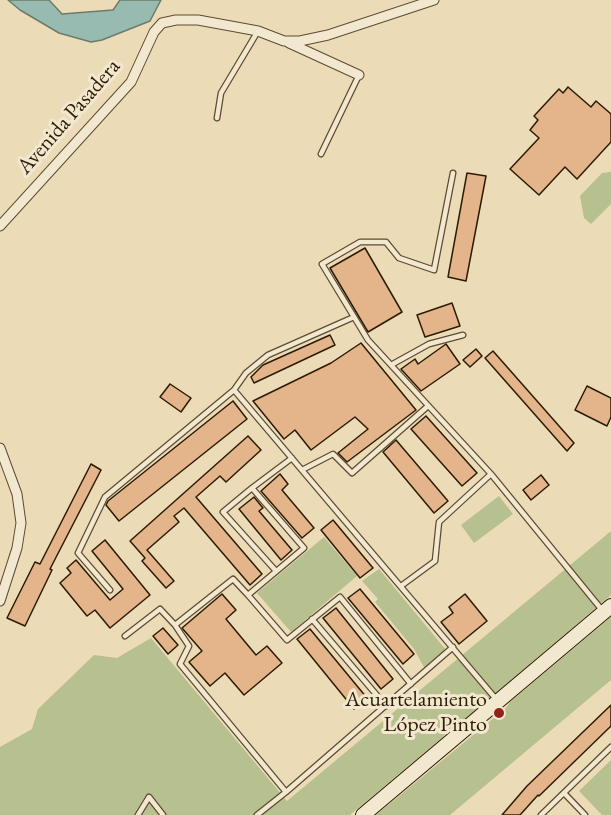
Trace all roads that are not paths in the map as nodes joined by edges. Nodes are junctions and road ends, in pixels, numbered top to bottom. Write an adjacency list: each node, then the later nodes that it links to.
1 (434, 0): 3 (street, Avenida Pasadera)
2 (258, 31): 3 (street, Avenida Pasadera); 5 (lane); 8 (street, Avenida Pasadera)
3 (284, 41): 4 (street)
4 (359, 75): 6 (lane)
5 (217, 118)
6 (321, 154)
7 (453, 173): 9 (lane)
8 (0, 226)
9 (354, 317): 11 (lane); 12 (lane)
10 (463, 335): 11 (lane)
11 (391, 365): 13 (lane)
12 (234, 390): 15 (lane); 21 (lane)
13 (428, 406): 16 (lane); 17 (lane)
14 (0, 448): 23 (street)
15 (292, 458): 16 (lane); 18 (lane)
16 (302, 470): 20 (lane)
17 (491, 474): 20 (lane); 24 (lane)
18 (252, 488): 19 (lane); 19 (lane)
19 (276, 571): 22 (lane)
20 (400, 586): 28 (lane)
21 (110, 590)
22 (248, 595): 25 (lane); 26 (lane)
23 (0, 601)
24 (607, 609): 30 (main road)
25 (312, 619): 29 (lane); 31 (lane)
26 (175, 625): 27 (lane); 33 (lane)
27 (125, 636)
28 (453, 647): 29 (lane); 30 (lane)
29 (411, 684): 31 (lane)
30 (498, 702): 38 (main road)
31 (386, 706): 33 (lane)
32 (611, 747): 34 (lane)
33 (286, 792): 37 (lane)
34 (564, 793): 39 (lane); 40 (lane)
35 (138, 815): 36 (lane)
36 (163, 815)
37 (257, 815)
38 (363, 815)
39 (541, 815)
40 (585, 815)

